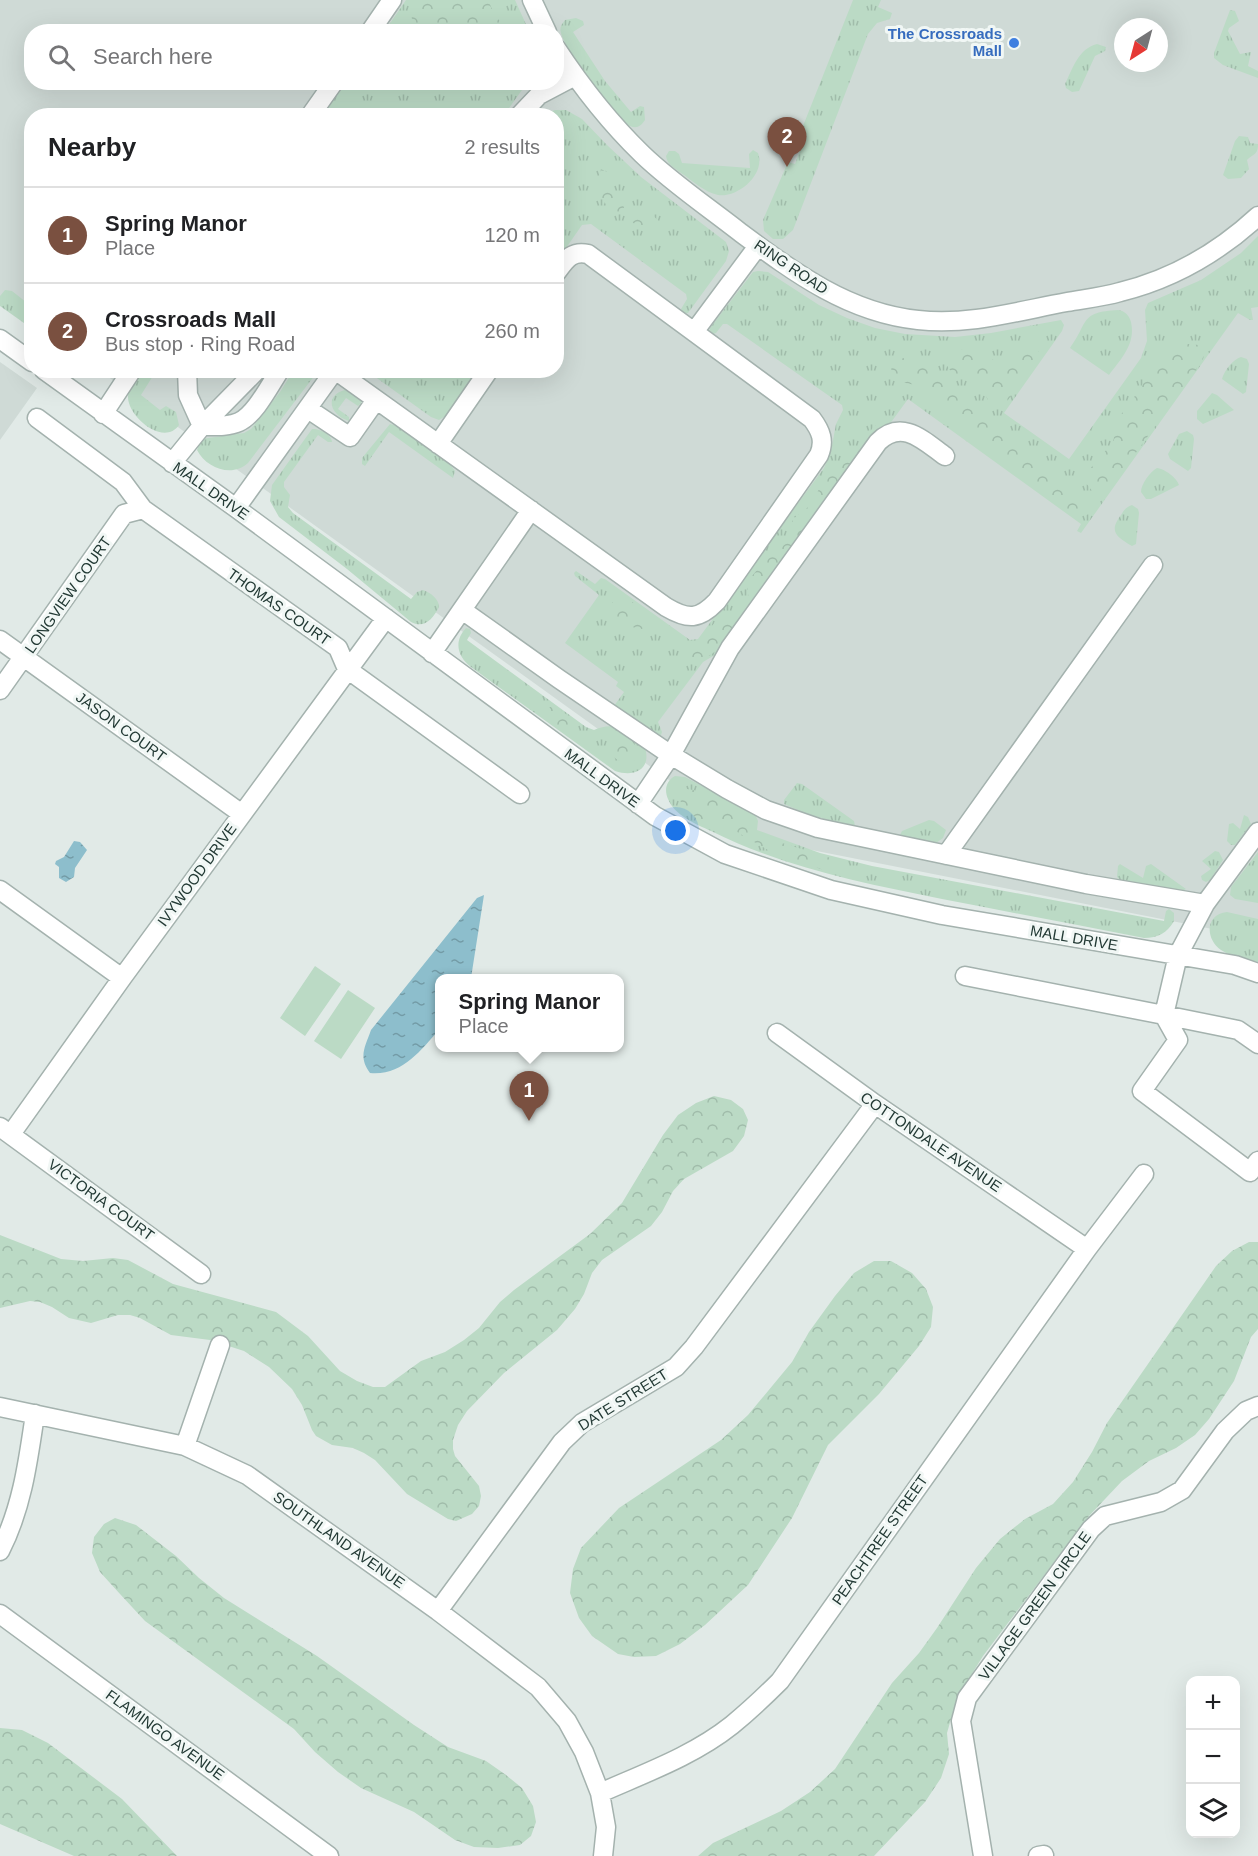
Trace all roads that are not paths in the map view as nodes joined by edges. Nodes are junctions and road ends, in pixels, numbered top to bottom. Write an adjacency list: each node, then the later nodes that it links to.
1 (392, 0): 3 (street)
2 (532, 0): 4 (street)
3 (376, 24)
4 (543, 24)
5 (564, 60): 6 (street, RING ROAD)
6 (574, 76): 7 (street); 13 (street, RING ROAD)
7 (564, 81)
8 (328, 90): 10 (street)
9 (548, 90): 11 (street)
10 (316, 108)
11 (527, 108)
12 (1258, 216): 13 (street, RING ROAD)
13 (758, 246): 15 (street)
14 (564, 263): 15 (street)
15 (694, 332): 36 (street)
16 (0, 339): 17 (street)
17 (24, 356)
18 (55, 378): 28 (street, MALL DRIVE)
19 (127, 378): 28 (street)
20 (187, 378): 30 (street)
21 (249, 378): 30 (street)
22 (274, 378): 30 (street)
23 (329, 378): 27 (street)
24 (346, 378): 26 (street)
25 (483, 378): 31 (street)
26 (376, 400): 27 (street); 31 (street)
27 (308, 409): 34 (street)
28 (103, 414): 33 (street, MALL DRIVE)
29 (37, 418): 35 (street, THOMAS COURT)
30 (202, 426): 33 (street)
31 (438, 444): 36 (street)
32 (945, 456): 45 (street)
33 (172, 463): 34 (street, MALL DRIVE)
34 (236, 508): 39 (street, MALL DRIVE)
35 (143, 510): 42 (street, LONGVIEW COURT); 43 (street, THOMAS COURT)
36 (531, 510): 38 (street)
37 (1153, 565): 50 (street)
38 (462, 610): 41 (street); 45 (street)
39 (386, 618): 41 (street, MALL DRIVE); 43 (street, IVYWOOD DRIVE)
40 (0, 640): 42 (street, JASON COURT)
41 (432, 653): 47 (street, MALL DRIVE)
42 (23, 657): 44 (street, LONGVIEW COURT); 48 (street, JASON COURT)
43 (347, 669): 46 (street, THOMAS COURT); 48 (street, IVYWOOD DRIVE)
44 (0, 690)
45 (671, 755): 47 (street); 50 (street)
46 (520, 794)
47 (638, 804): 53 (street, MALL DRIVE)
48 (242, 814): 56 (street, IVYWOOD DRIVE)
49 (1258, 832): 52 (street)
50 (946, 855): 52 (street)
51 (0, 890): 56 (street)
52 (1205, 904): 53 (street)
53 (1178, 955): 54 (street, MALL DRIVE); 57 (street)
54 (1258, 973)
55 (965, 976): 57 (street)
56 (122, 978): 61 (street, IVYWOOD DRIVE)
57 (1164, 1015): 59 (street); 62 (street)
58 (777, 1033): 60 (street, COTTONDALE AVENUE)
59 (1258, 1044)
60 (875, 1104): 64 (street, COTTONDALE AVENUE); 72 (street, DATE STREET)
61 (5, 1130): 65 (street, VICTORIA COURT)
62 (1258, 1161)
63 (1144, 1174): 64 (street, PEACHTREE STREET)
64 (1087, 1249): 74 (street, PEACHTREE STREET)
65 (201, 1275)
66 (220, 1345): 70 (street)
67 (1258, 1406): 77 (street, VILLAGE GREEN CIRCLE)
68 (0, 1407): 69 (street, SOUTHLAND AVENUE)
69 (35, 1414): 70 (street, SOUTHLAND AVENUE); 71 (street)
70 (184, 1446): 72 (street, SOUTHLAND AVENUE)
71 (0, 1551)
72 (438, 1611): 74 (street, SOUTHLAND AVENUE)
73 (0, 1614): 75 (street, FLAMINGO AVENUE)
74 (600, 1793): 76 (street)
75 (329, 1856)
76 (603, 1856)
77 (982, 1856)

